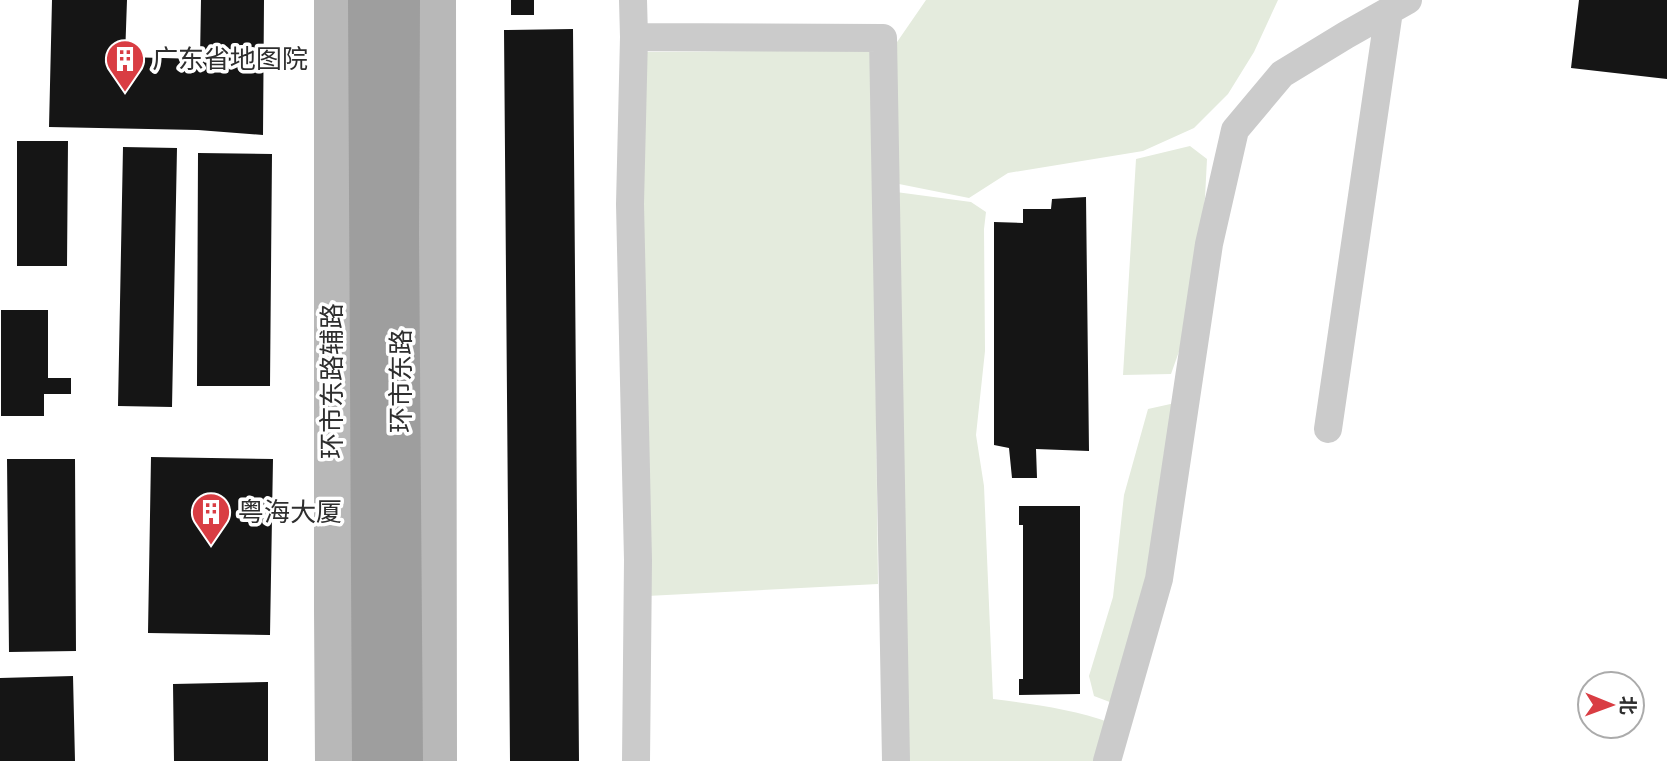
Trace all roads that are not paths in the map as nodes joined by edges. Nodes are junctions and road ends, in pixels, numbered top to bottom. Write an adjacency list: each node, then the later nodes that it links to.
1 (333, 0): 9 (main road, 环市东路辅路)
2 (368, 0): 10 (highway, 环市东路)
3 (401, 0): 11 (highway, 环市东路)
4 (437, 0): 12 (main road)
5 (633, 0): 7 (street)
6 (1399, 5): 8 (street); 15 (street)
7 (634, 37): 13 (street); 14 (street)
8 (1328, 429)
9 (334, 761)
10 (370, 761)
11 (404, 761)
12 (438, 761)
13 (636, 761)
14 (896, 761)
15 (1107, 761)

